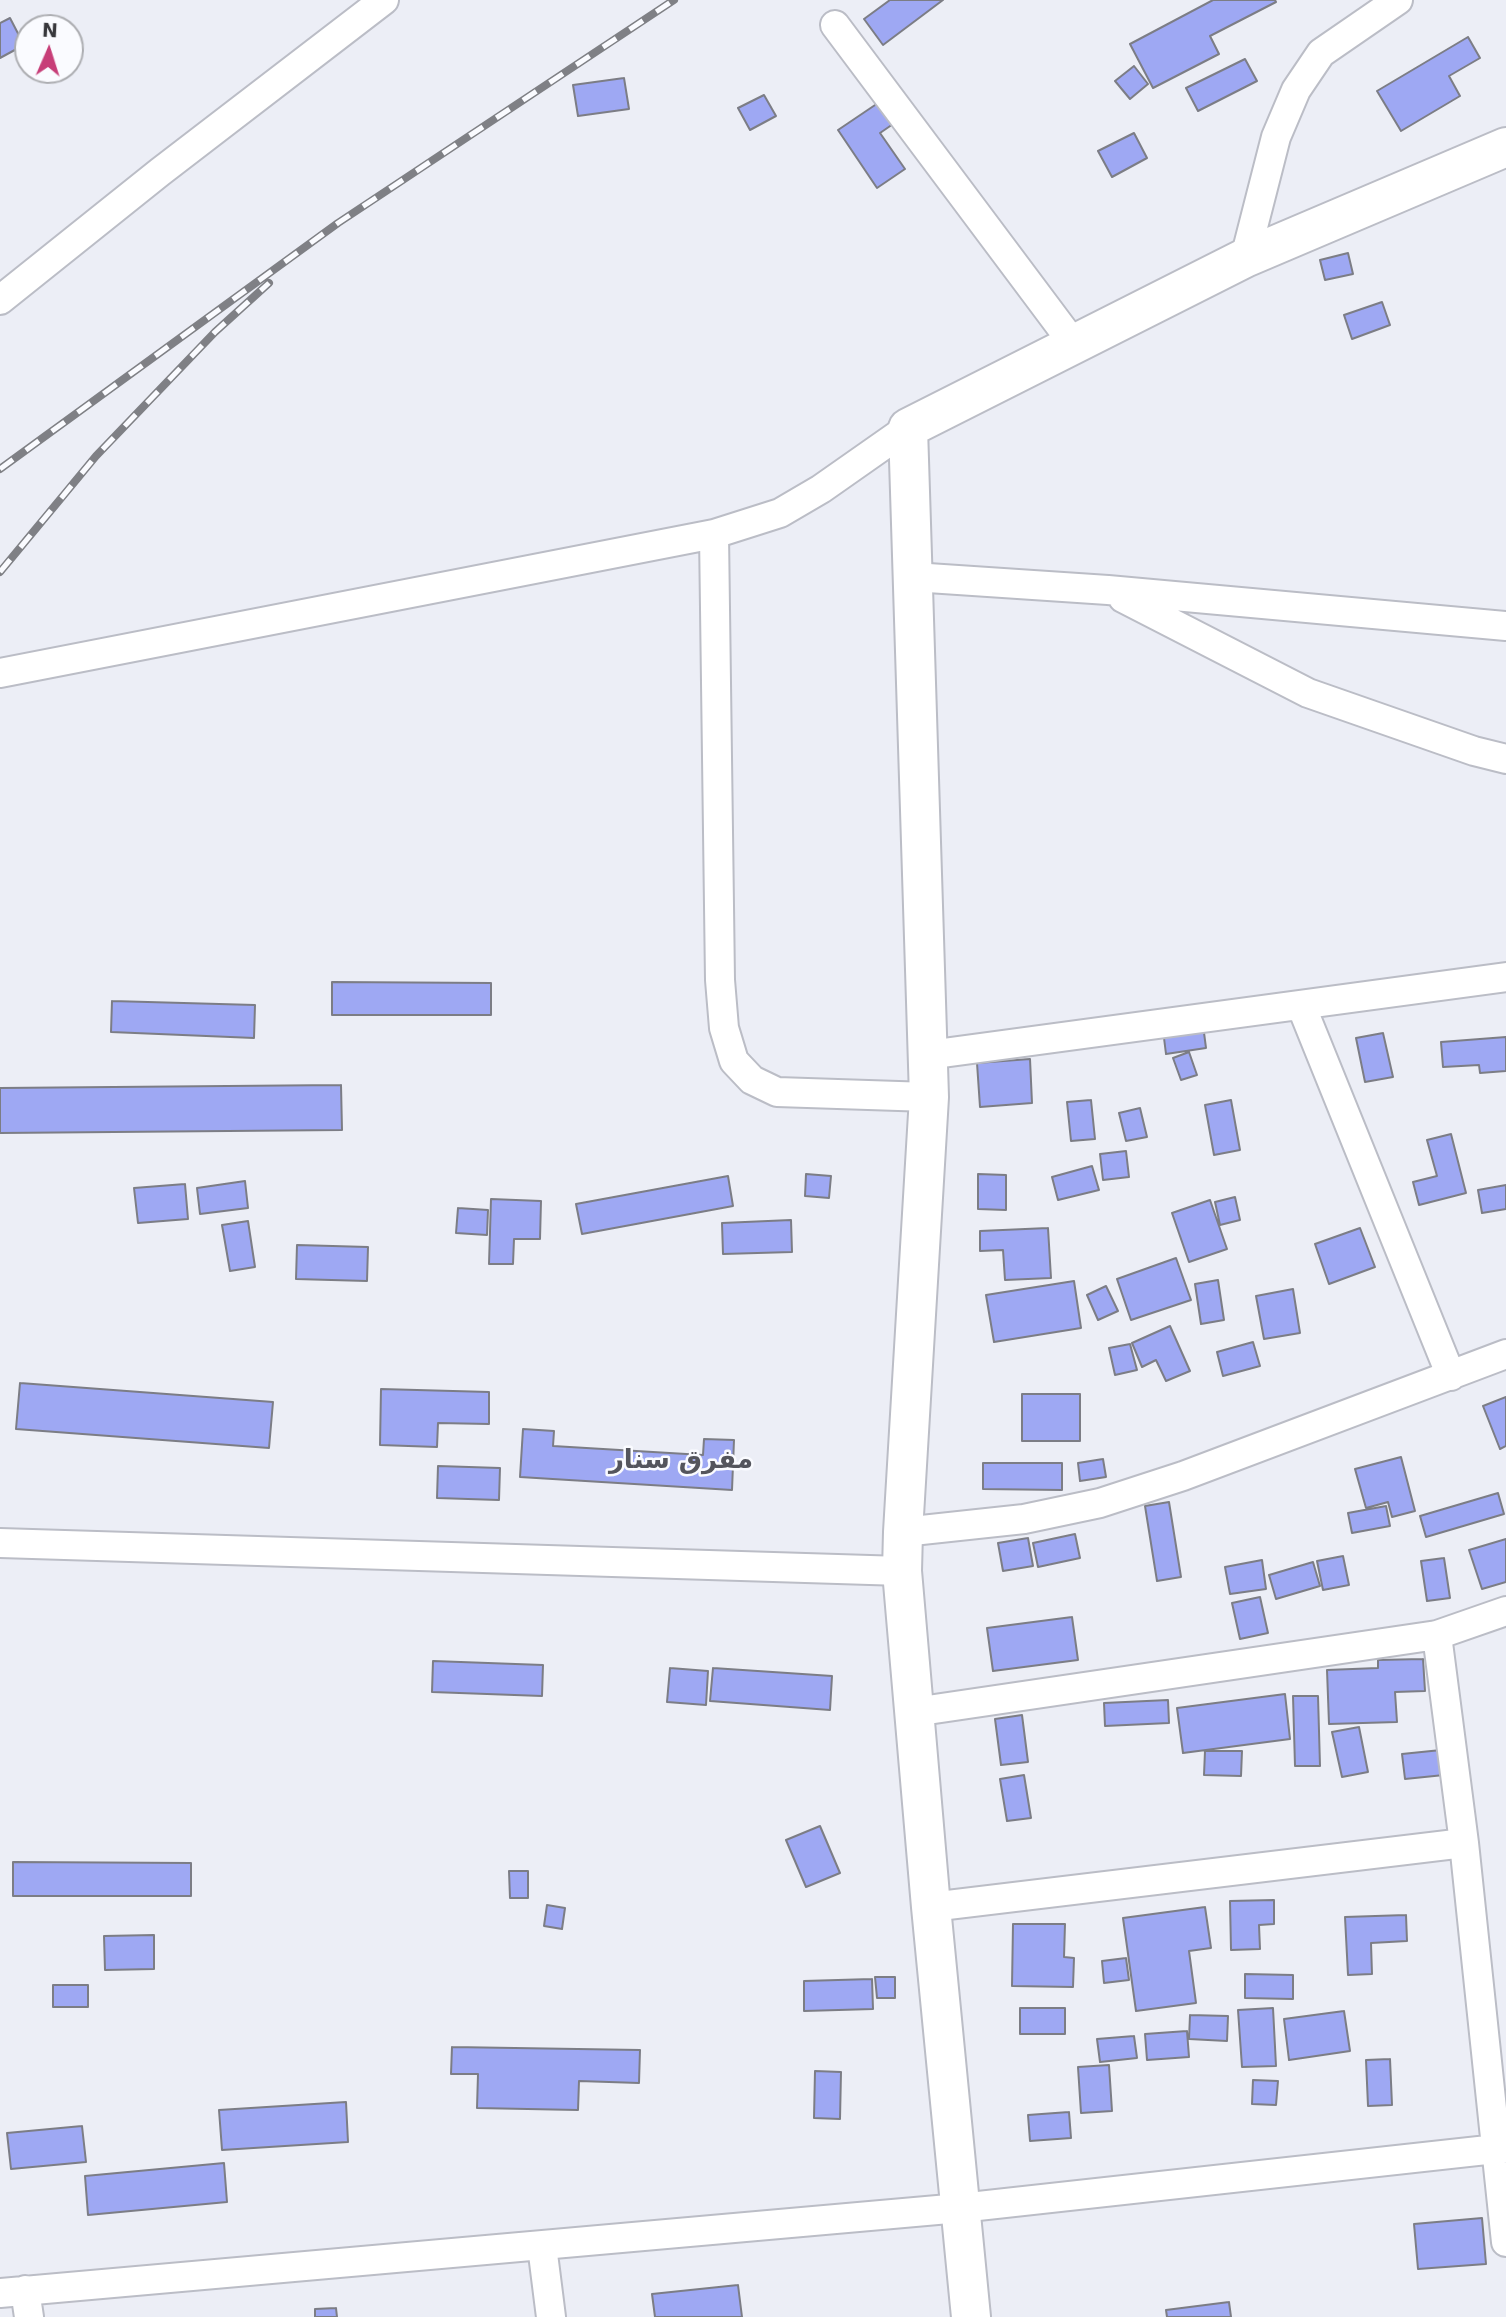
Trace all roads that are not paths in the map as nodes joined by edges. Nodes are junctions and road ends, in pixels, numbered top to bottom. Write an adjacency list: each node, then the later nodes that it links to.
1 (384, 0): 6 (street)
2 (1398, 0): 5 (street)
3 (835, 26): 7 (street)
4 (1506, 147): 5 (street)
5 (1245, 258): 7 (street)
6 (0, 300)
7 (1073, 343): 8 (street)
8 (908, 428): 9 (street); 10 (street)
9 (714, 534): 13 (street); 18 (street)
10 (913, 578): 11 (street); 17 (street)
11 (1108, 590): 12 (street); 14 (street)
12 (1506, 626)
13 (0, 673)
14 (1506, 759)
15 (1506, 977): 16 (street)
16 (1301, 1005): 17 (street); 20 (street)
17 (928, 1055): 18 (street)
18 (929, 1097): 21 (street)
19 (1506, 1354): 20 (street)
20 (1451, 1376): 21 (street)
21 (903, 1532): 23 (street)
22 (0, 1542): 23 (street)
23 (902, 1571): 26 (street)
24 (1506, 1611): 25 (street)
25 (1437, 1634): 26 (street); 27 (street)
26 (914, 1712): 28 (street)
27 (1464, 1843): 28 (street); 29 (street)
28 (931, 1908): 30 (street)
29 (1502, 2149): 30 (street); 31 (street)
30 (960, 2208): 32 (street); 35 (street)
31 (1506, 2242)
32 (542, 2246): 33 (street); 34 (street)
33 (18, 2300)
34 (551, 2317)
35 (971, 2317)

